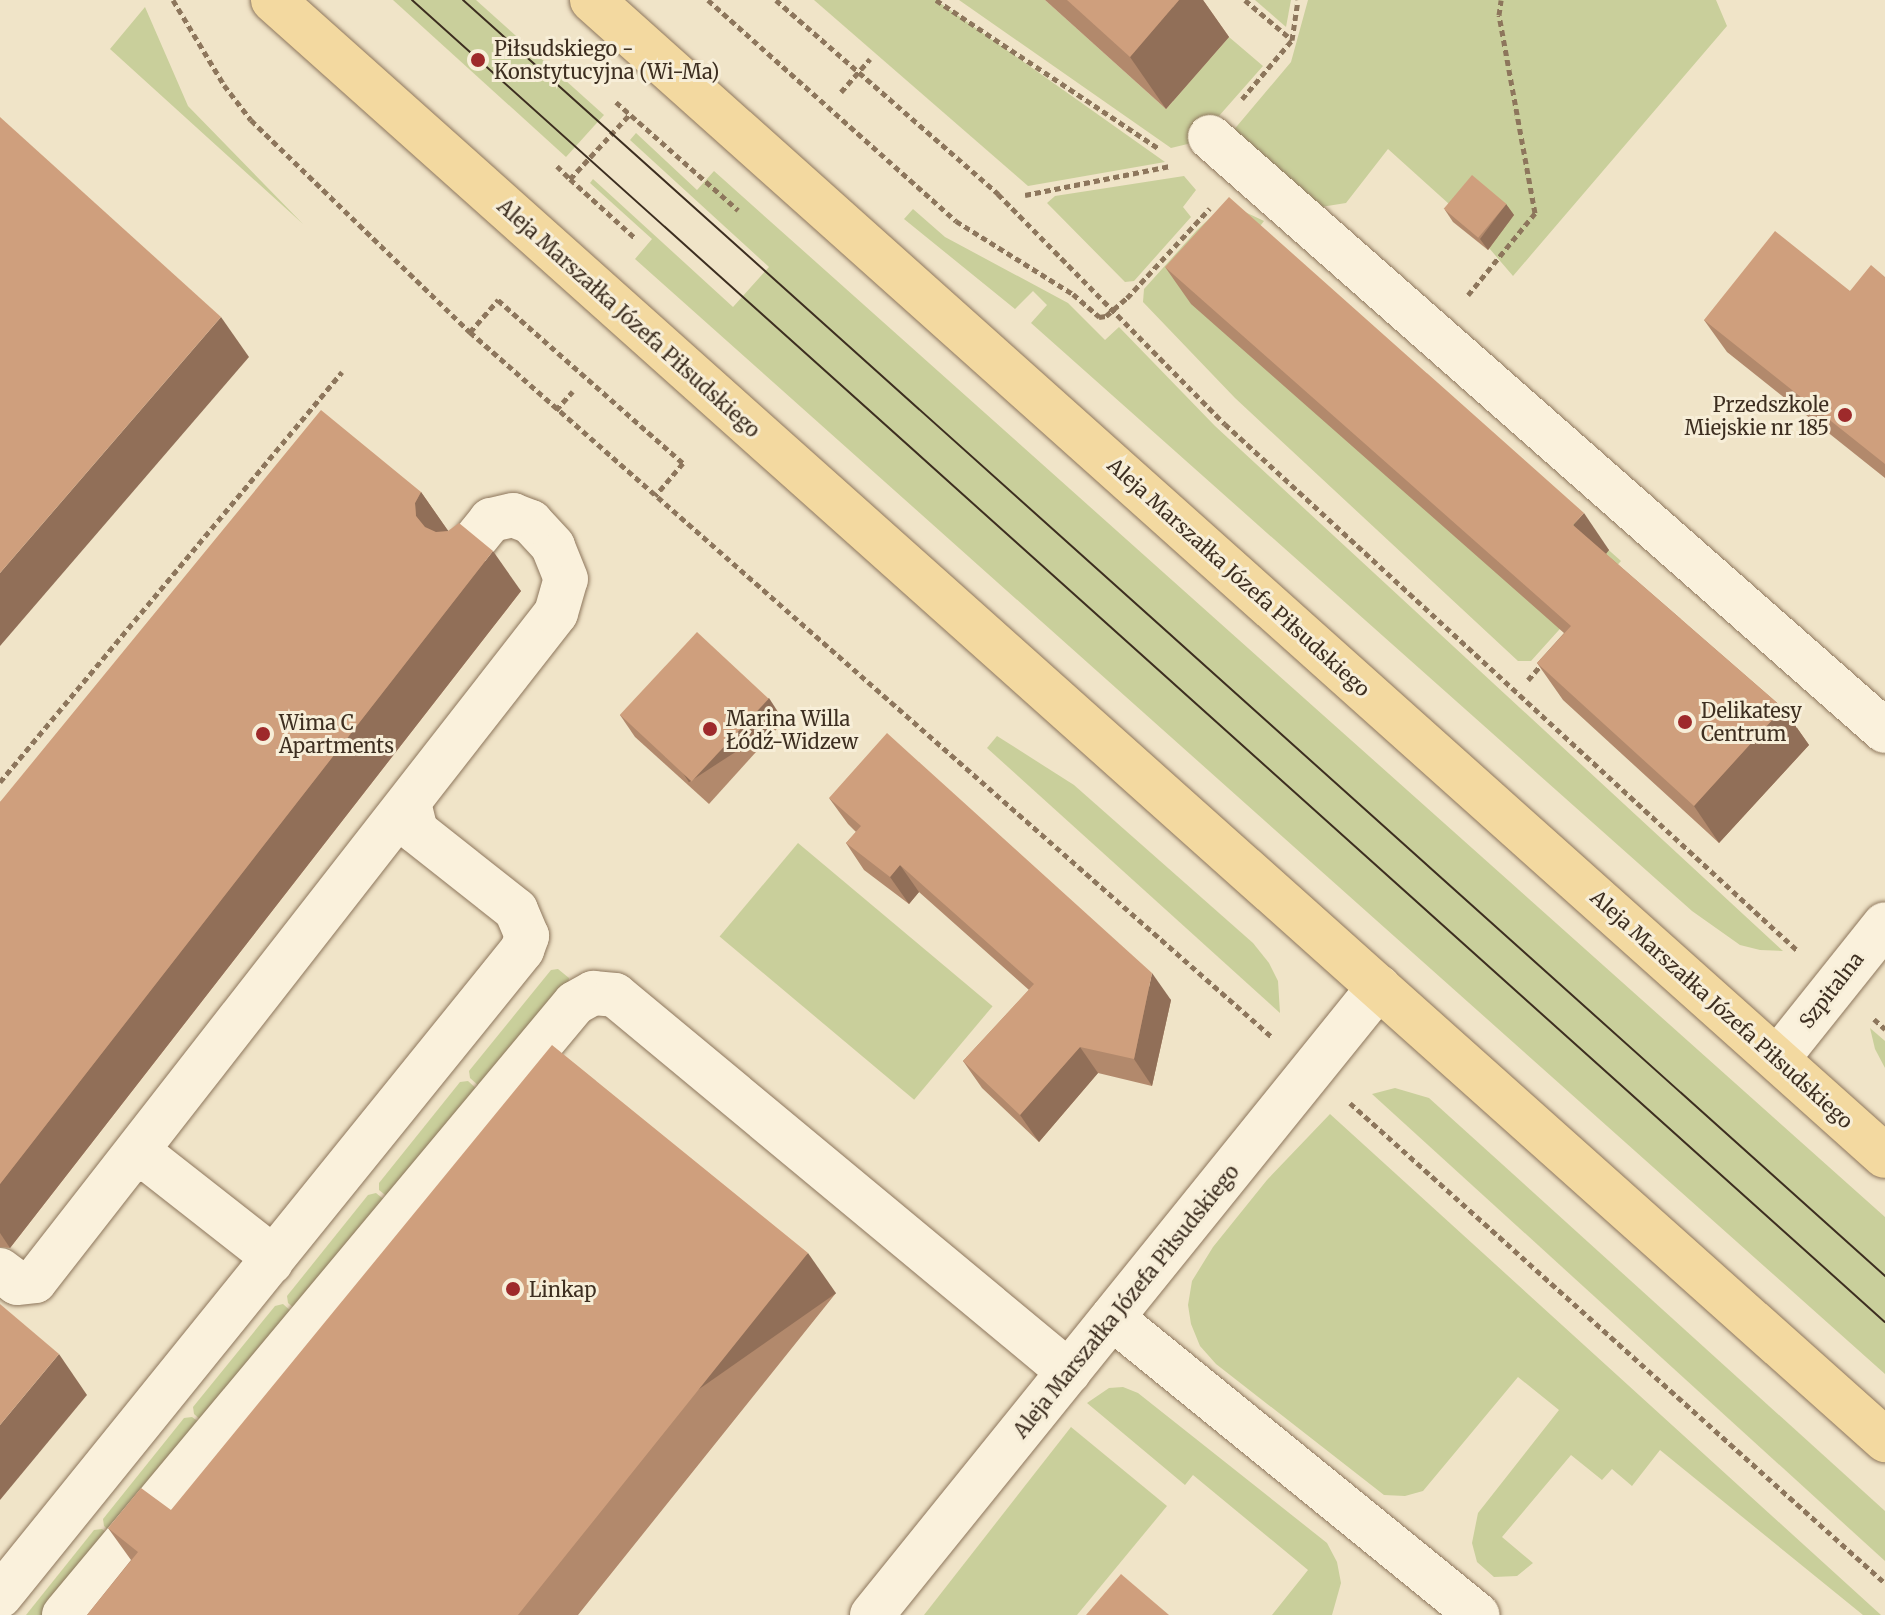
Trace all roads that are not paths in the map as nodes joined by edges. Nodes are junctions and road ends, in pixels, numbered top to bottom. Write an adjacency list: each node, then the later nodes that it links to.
1 (273, 0): 8 (main road, Aleja Marszałka Józefa Piłsudskiego)
2 (592, 0): 9 (main road, Aleja Marszałka Józefa Piłsudskiego)
3 (1210, 137): 5 (street)
4 (468, 548): 6 (street)
5 (1885, 731)
6 (405, 820): 10 (street); 12 (street)
7 (1885, 924): 9 (street, Szpitalna)
8 (1379, 987): 14 (street, Aleja Marszałka Józefa Piłsudskiego); 16 (main road, Aleja Marszałka Józefa Piłsudskiego)
9 (1778, 1058): 11 (main road, Aleja Marszałka Józefa Piłsudskiego)
10 (140, 1156): 12 (street); 13 (street)
11 (1885, 1156)
12 (272, 1254): 17 (street)
13 (0, 1270)
14 (1112, 1318): 15 (street, Aleja Marszałka Józefa Piłsudskiego); 20 (street)
15 (1069, 1372): 18 (street); 19 (street, Aleja Marszałka Józefa Piłsudskiego)
16 (1885, 1440)
17 (0, 1596)
18 (64, 1615)
19 (872, 1615)
20 (1478, 1615)

